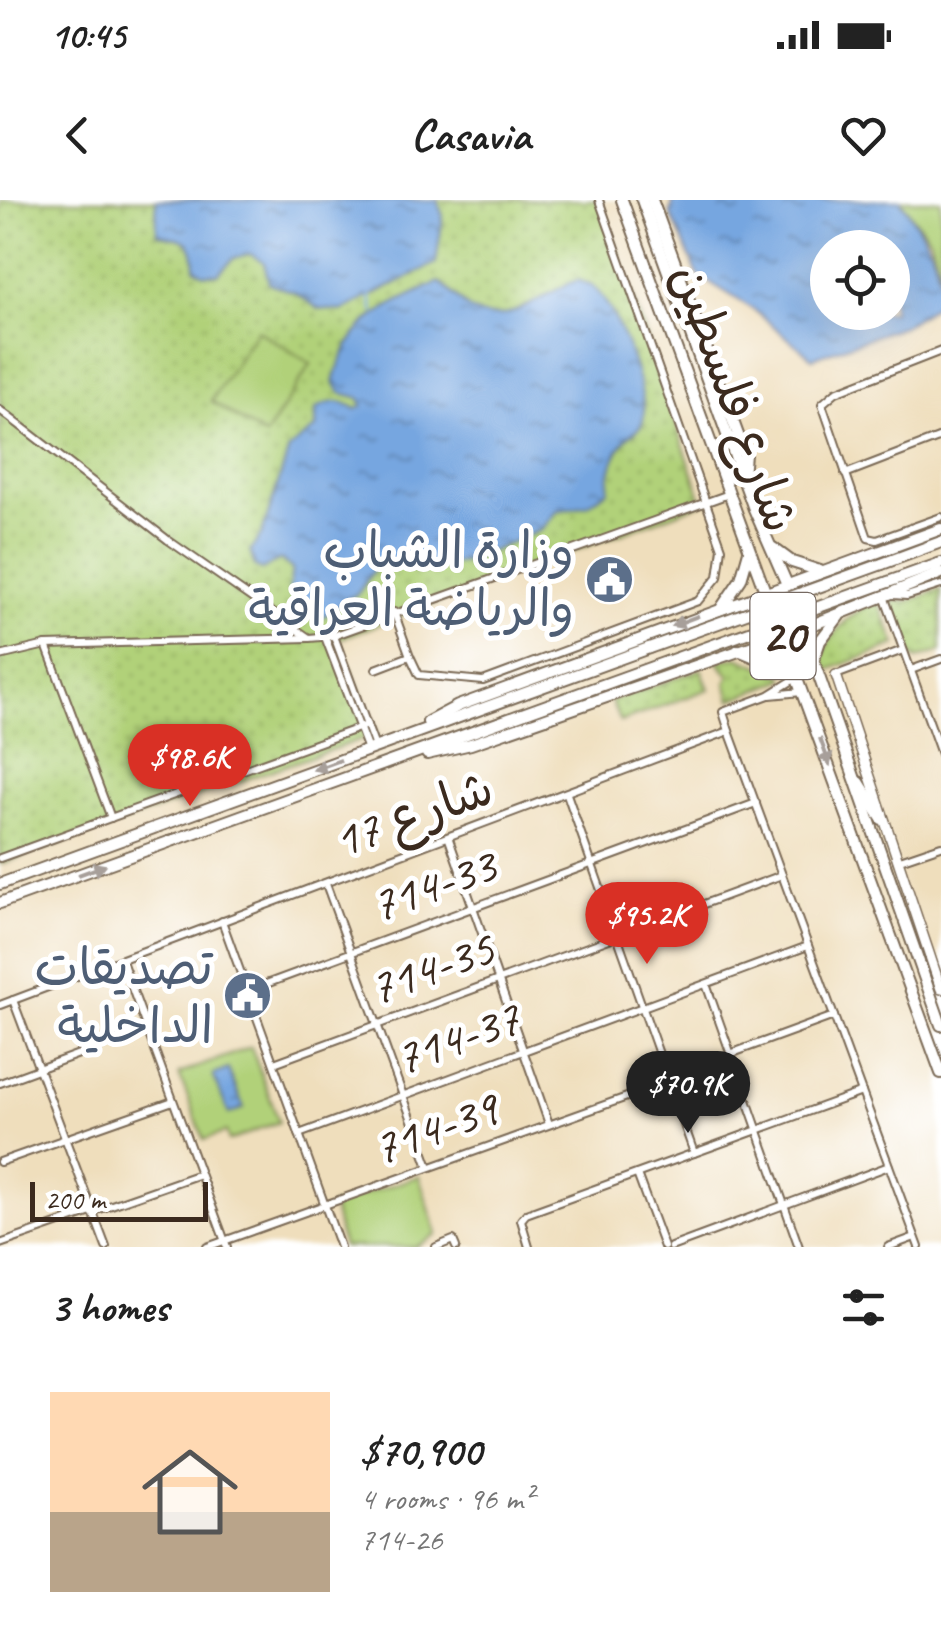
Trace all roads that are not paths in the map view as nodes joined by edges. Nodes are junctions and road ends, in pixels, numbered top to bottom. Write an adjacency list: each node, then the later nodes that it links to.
1 (598, 200): 13 (street)
2 (622, 200): 12 (main road, شارع فلسطين / 20)
3 (642, 200): 5 (main road, شارع فلسطين / 20)
4 (652, 200): 6 (main road)
5 (681, 308): 6 (main road); 11 (main road, شارع فلسطين / 20)
6 (696, 321): 11 (main road)
7 (941, 351): 10 (street)
8 (0, 410): 34 (street)
9 (941, 437): 10 (street)
10 (845, 474): 16 (street)
11 (743, 477): 14 (main road, شارع فلسطين / 20)
12 (730, 494): 13 (street); 15 (main road, شارع فلسطين / 20)
13 (705, 504): 29 (street); 39 (street)
14 (754, 509): 15 (main road); 18 (main road, شارع فلسطين / 20)
15 (738, 514): 20 (main road, شارع فلسطين / 20)
16 (941, 517)
17 (941, 529): 22 (main road)
18 (768, 540): 22 (main road); 24 (main road, شارع فلسطين / 20)
19 (941, 542): 50 (main road, bridge)
20 (749, 546): 26 (main road, شارع فلسطين / 20); 28 (main road)
21 (941, 563): 27 (main road)
22 (821, 571): 24 (main road)
23 (941, 573): 27 (main road)
24 (786, 582): 26 (main road); 31 (main road, شارع فلسطين / 20)
25 (941, 585): 27 (street)
26 (766, 590): 28 (main road); 33 (main road, شارع فلسطين / 20)
27 (886, 590): 30 (main road); 37 (street); 53 (main road, bridge)
28 (722, 607): 50 (main road, one-way to 50)
29 (394, 612): 32 (street); 39 (street)
30 (843, 612): 31 (main road); 41 (main road)
31 (802, 629): 33 (main road); 41 (main road, شارع فلسطين / 20)
32 (329, 636): 34 (street); 48 (street)
33 (782, 636): 36 (main road); 44 (main road, شارع فلسطين / 20)
34 (309, 638): 35 (street)
35 (46, 645): 38 (street); 57 (street)
36 (737, 650): 44 (main road); 53 (main road)
37 (904, 650): 43 (street); 45 (street)
38 (0, 656)
39 (410, 656): 42 (street)
40 (941, 659): 43 (street)
41 (813, 662): 54 (main road, شارع فلسطين / 20)
42 (376, 669)
43 (910, 670): 52 (street)
44 (797, 676): 46 (main road, شارع فلسطين / 20); 47 (street)
45 (836, 676): 58 (street)
46 (803, 692): 47 (street); 90 (main road, شارع فلسطين / 20, one-way to 90)
47 (769, 695): 49 (street)
48 (363, 727): 51 (street); 57 (street)
49 (730, 732): 55 (street, شارع 17); 56 (street)
50 (394, 741): 51 (main road)
51 (372, 749): 65 (main road, one-way to 65)
52 (941, 754)
53 (387, 762): 67 (main road, one-way to 53)
54 (851, 771): 58 (main road); 83 (main road, شارع فلسطين / 20)
55 (567, 794): 59 (street, شارع 17); 63 (street)
56 (756, 803): 63 (street, 714-33); 64 (street)
57 (110, 818): 61 (street)
58 (882, 820): 62 (street)
59 (449, 839): 66 (street, شارع 17); 68 (street)
60 (941, 846): 62 (street)
61 (0, 858)
62 (896, 861): 76 (street)
63 (592, 864): 68 (street, 714-33); 70 (street)
64 (782, 875): 70 (street, 714-35); 71 (street)
65 (0, 884)
66 (326, 884): 69 (street, شارع 17); 72 (street)
67 (0, 903)
68 (473, 908): 72 (street, 714-33); 74 (street)
69 (222, 921): 73 (street, شارع 17); 77 (street)
70 (617, 936): 74 (street, 714-35); 81 (street)
71 (808, 946): 75 (street, 714-37); 82 (street)
72 (351, 953): 77 (street, 714-33); 84 (street)
73 (122, 961): 79 (street, شارع 17); 85 (street)
74 (498, 980): 84 (street, 714-35); 86 (street)
75 (706, 984): 81 (street, 714-37); 87 (street)
76 (941, 989)
77 (248, 991): 88 (street)
78 (941, 998): 83 (main road)
79 (14, 1000): 80 (street, شارع 17); 89 (street)
80 (0, 1005)
81 (642, 1007): 86 (street, 714-37); 91 (street)
82 (834, 1016): 87 (street); 93 (street)
83 (939, 1020)
84 (377, 1025): 88 (street, 714-35); 94 (street)
85 (147, 1030): 89 (street); 95 (street)
86 (524, 1051): 94 (street, 714-37); 96 (street)
87 (730, 1054): 97 (street)
88 (274, 1063): 98 (street)
89 (39, 1069): 92 (street); 99 (street)
90 (941, 1073)
91 (668, 1082): 96 (street, 714-39); 100 (street)
92 (0, 1083)
93 (862, 1092): 97 (street); 102 (street)
94 (403, 1096): 98 (street, 714-37); 103 (street)
95 (173, 1101): 99 (street); 104 (street)
96 (549, 1124): 103 (street, 714-39)
97 (758, 1130): 100 (street); 107 (street)
98 (299, 1134): 106 (street)
99 (66, 1140): 101 (street); 108 (street)
100 (694, 1153): 105 (street)
101 (0, 1162)
102 (889, 1166): 107 (street); 109 (street)
103 (429, 1167): 106 (street, 714-39)
104 (200, 1174): 108 (street); 111 (street)
105 (637, 1174): 117 (street); 118 (street)
106 (325, 1205): 111 (street, 714-39); 115 (street)
107 (784, 1205): 118 (street); 119 (street)
108 (93, 1212): 110 (street); 113 (street)
109 (915, 1237): 120 (street); 121 (street)
110 (0, 1244)
111 (226, 1244): 114 (street, 714-39)
112 (454, 1244): 116 (street)
113 (106, 1247)
114 (207, 1247)
115 (340, 1247)
116 (436, 1247)
117 (529, 1247)
118 (667, 1247)
119 (799, 1247)
120 (888, 1247)
121 (919, 1247)

